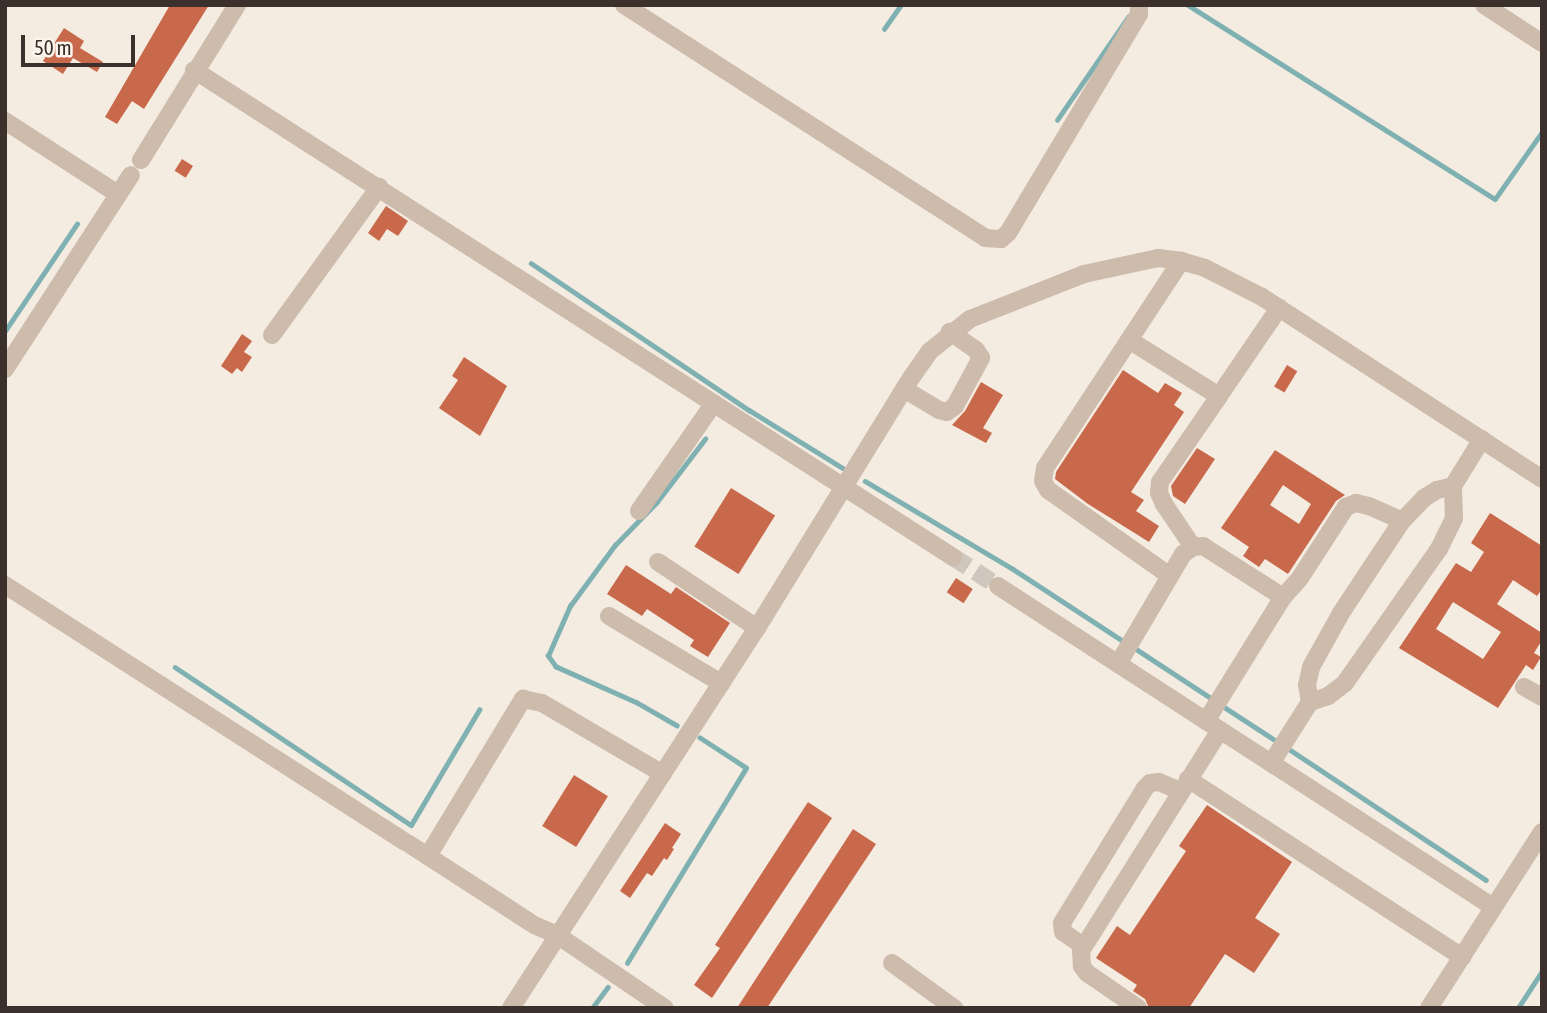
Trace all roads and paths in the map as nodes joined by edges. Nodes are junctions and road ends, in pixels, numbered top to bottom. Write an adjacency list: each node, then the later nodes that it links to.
1 (237, 5): 6 (lane)
2 (624, 5): 3 (lane)
3 (1139, 5)
4 (1484, 5): 5 (lane)
5 (1542, 43)
6 (194, 70): 8 (lane); 10 (lane)
7 (5, 121): 11 (lane)
8 (141, 160)
9 (131, 175): 11 (lane)
10 (379, 187): 15 (lane); 20 (lane)
11 (118, 194): 17 (lane)
12 (1181, 261): 13 (lane); 14 (lane); 16 (lane)
13 (1279, 308): 19 (lane); 21 (lane)
14 (950, 332): 18 (lane); 18 (lane)
15 (272, 335)
16 (1129, 340): 19 (lane); 30 (lane)
17 (5, 369)
18 (904, 389): 23 (lane)
19 (1219, 396): 27 (lane)
20 (714, 403): 23 (lane); 25 (lane)
21 (1482, 439): 22 (lane); 24 (lane)
22 (1542, 479)
23 (841, 486): 28 (lane); 35 (lane)
24 (1453, 486): 26 (lane); 40 (lane)
25 (639, 511)
26 (1402, 521): 33 (lane); 40 (lane)
27 (1193, 547): 30 (lane); 33 (lane)
28 (954, 557)
29 (658, 562): 35 (lane)
30 (1170, 576): 36 (lane)
31 (5, 585): 46 (lane)
32 (998, 586): 36 (lane)
33 (1283, 597): 41 (lane)
34 (609, 616): 37 (lane)
35 (757, 628): 37 (lane)
36 (1118, 664): 41 (lane)
37 (721, 683): 43 (lane)
38 (1524, 687): 39 (lane)
39 (1542, 697)
40 (1310, 702): 42 (lane)
41 (1213, 725): 42 (lane); 44 (lane)
42 (1272, 762): 47 (lane)
43 (663, 774): 46 (lane); 48 (lane)
44 (1184, 785): 49 (lane); 49 (lane); 50 (lane)
45 (1542, 832): 47 (lane)
46 (428, 856): 48 (lane)
47 (1493, 907): 50 (lane)
48 (557, 935): 52 (lane); 53 (lane)
49 (1083, 946): 55 (lane)
50 (1462, 957): 56 (lane)
51 (892, 963): 54 (lane)
52 (511, 1008)
53 (665, 1008)
54 (954, 1008)
55 (1138, 1008)
56 (1429, 1008)

